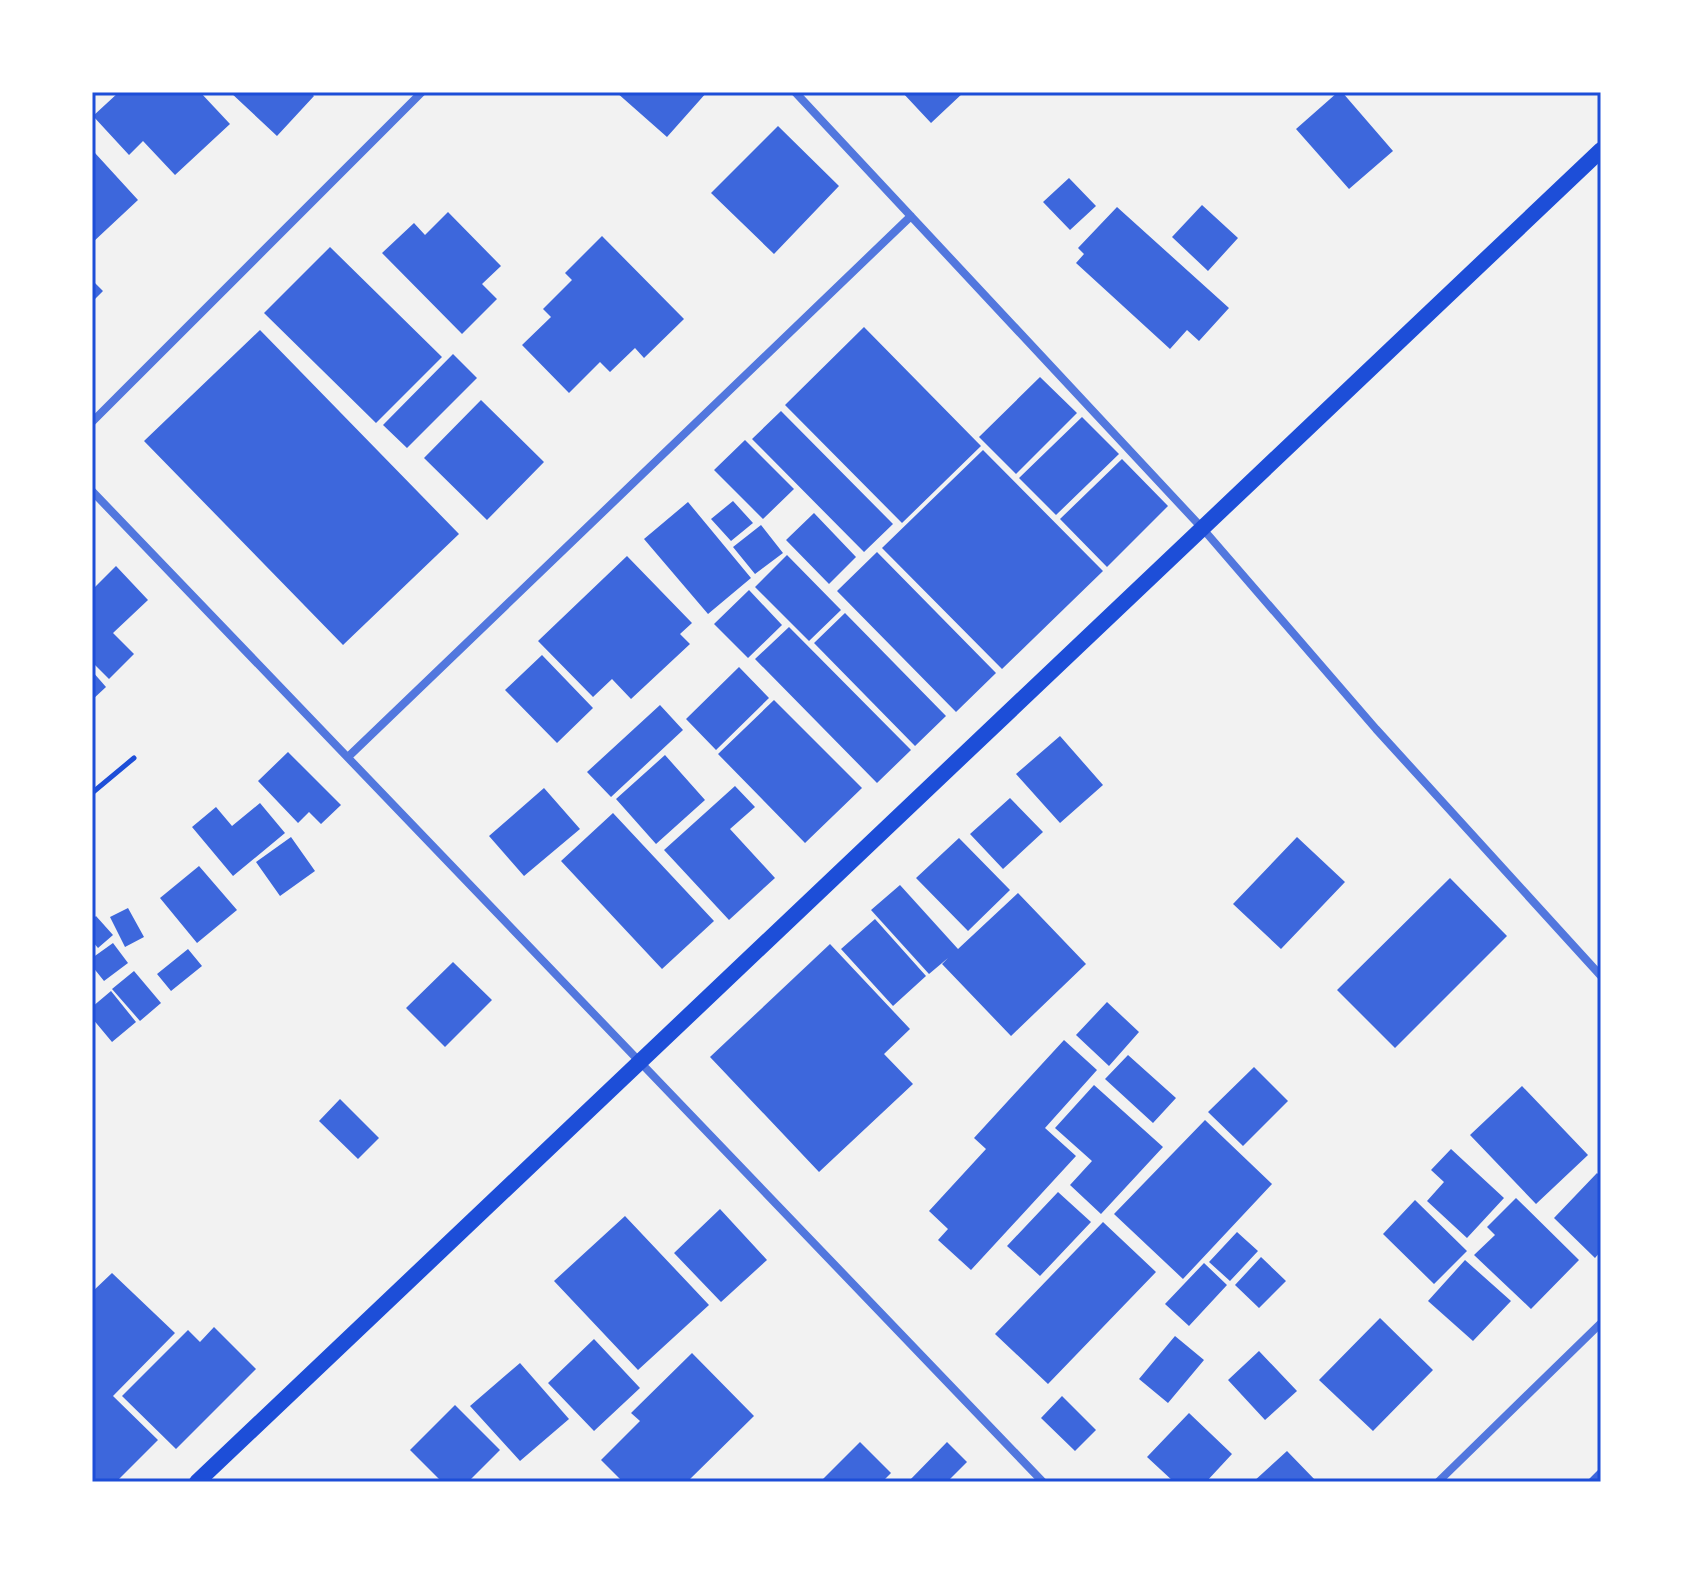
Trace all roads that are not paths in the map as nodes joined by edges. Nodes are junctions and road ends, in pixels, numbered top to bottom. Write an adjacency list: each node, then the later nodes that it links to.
1 (422, 92): 5 (street)
2 (795, 92): 4 (street)
3 (1601, 150): 7 (main road)
4 (911, 216): 7 (street); 8 (street)
5 (92, 422)
6 (92, 491): 8 (street)
7 (1203, 529): 9 (street); 10 (main road)
8 (348, 757): 10 (street)
9 (1601, 976)
10 (641, 1061): 12 (main road); 13 (street)
11 (1601, 1323): 14 (street)
12 (197, 1482)
13 (1043, 1482)
14 (1438, 1482)

